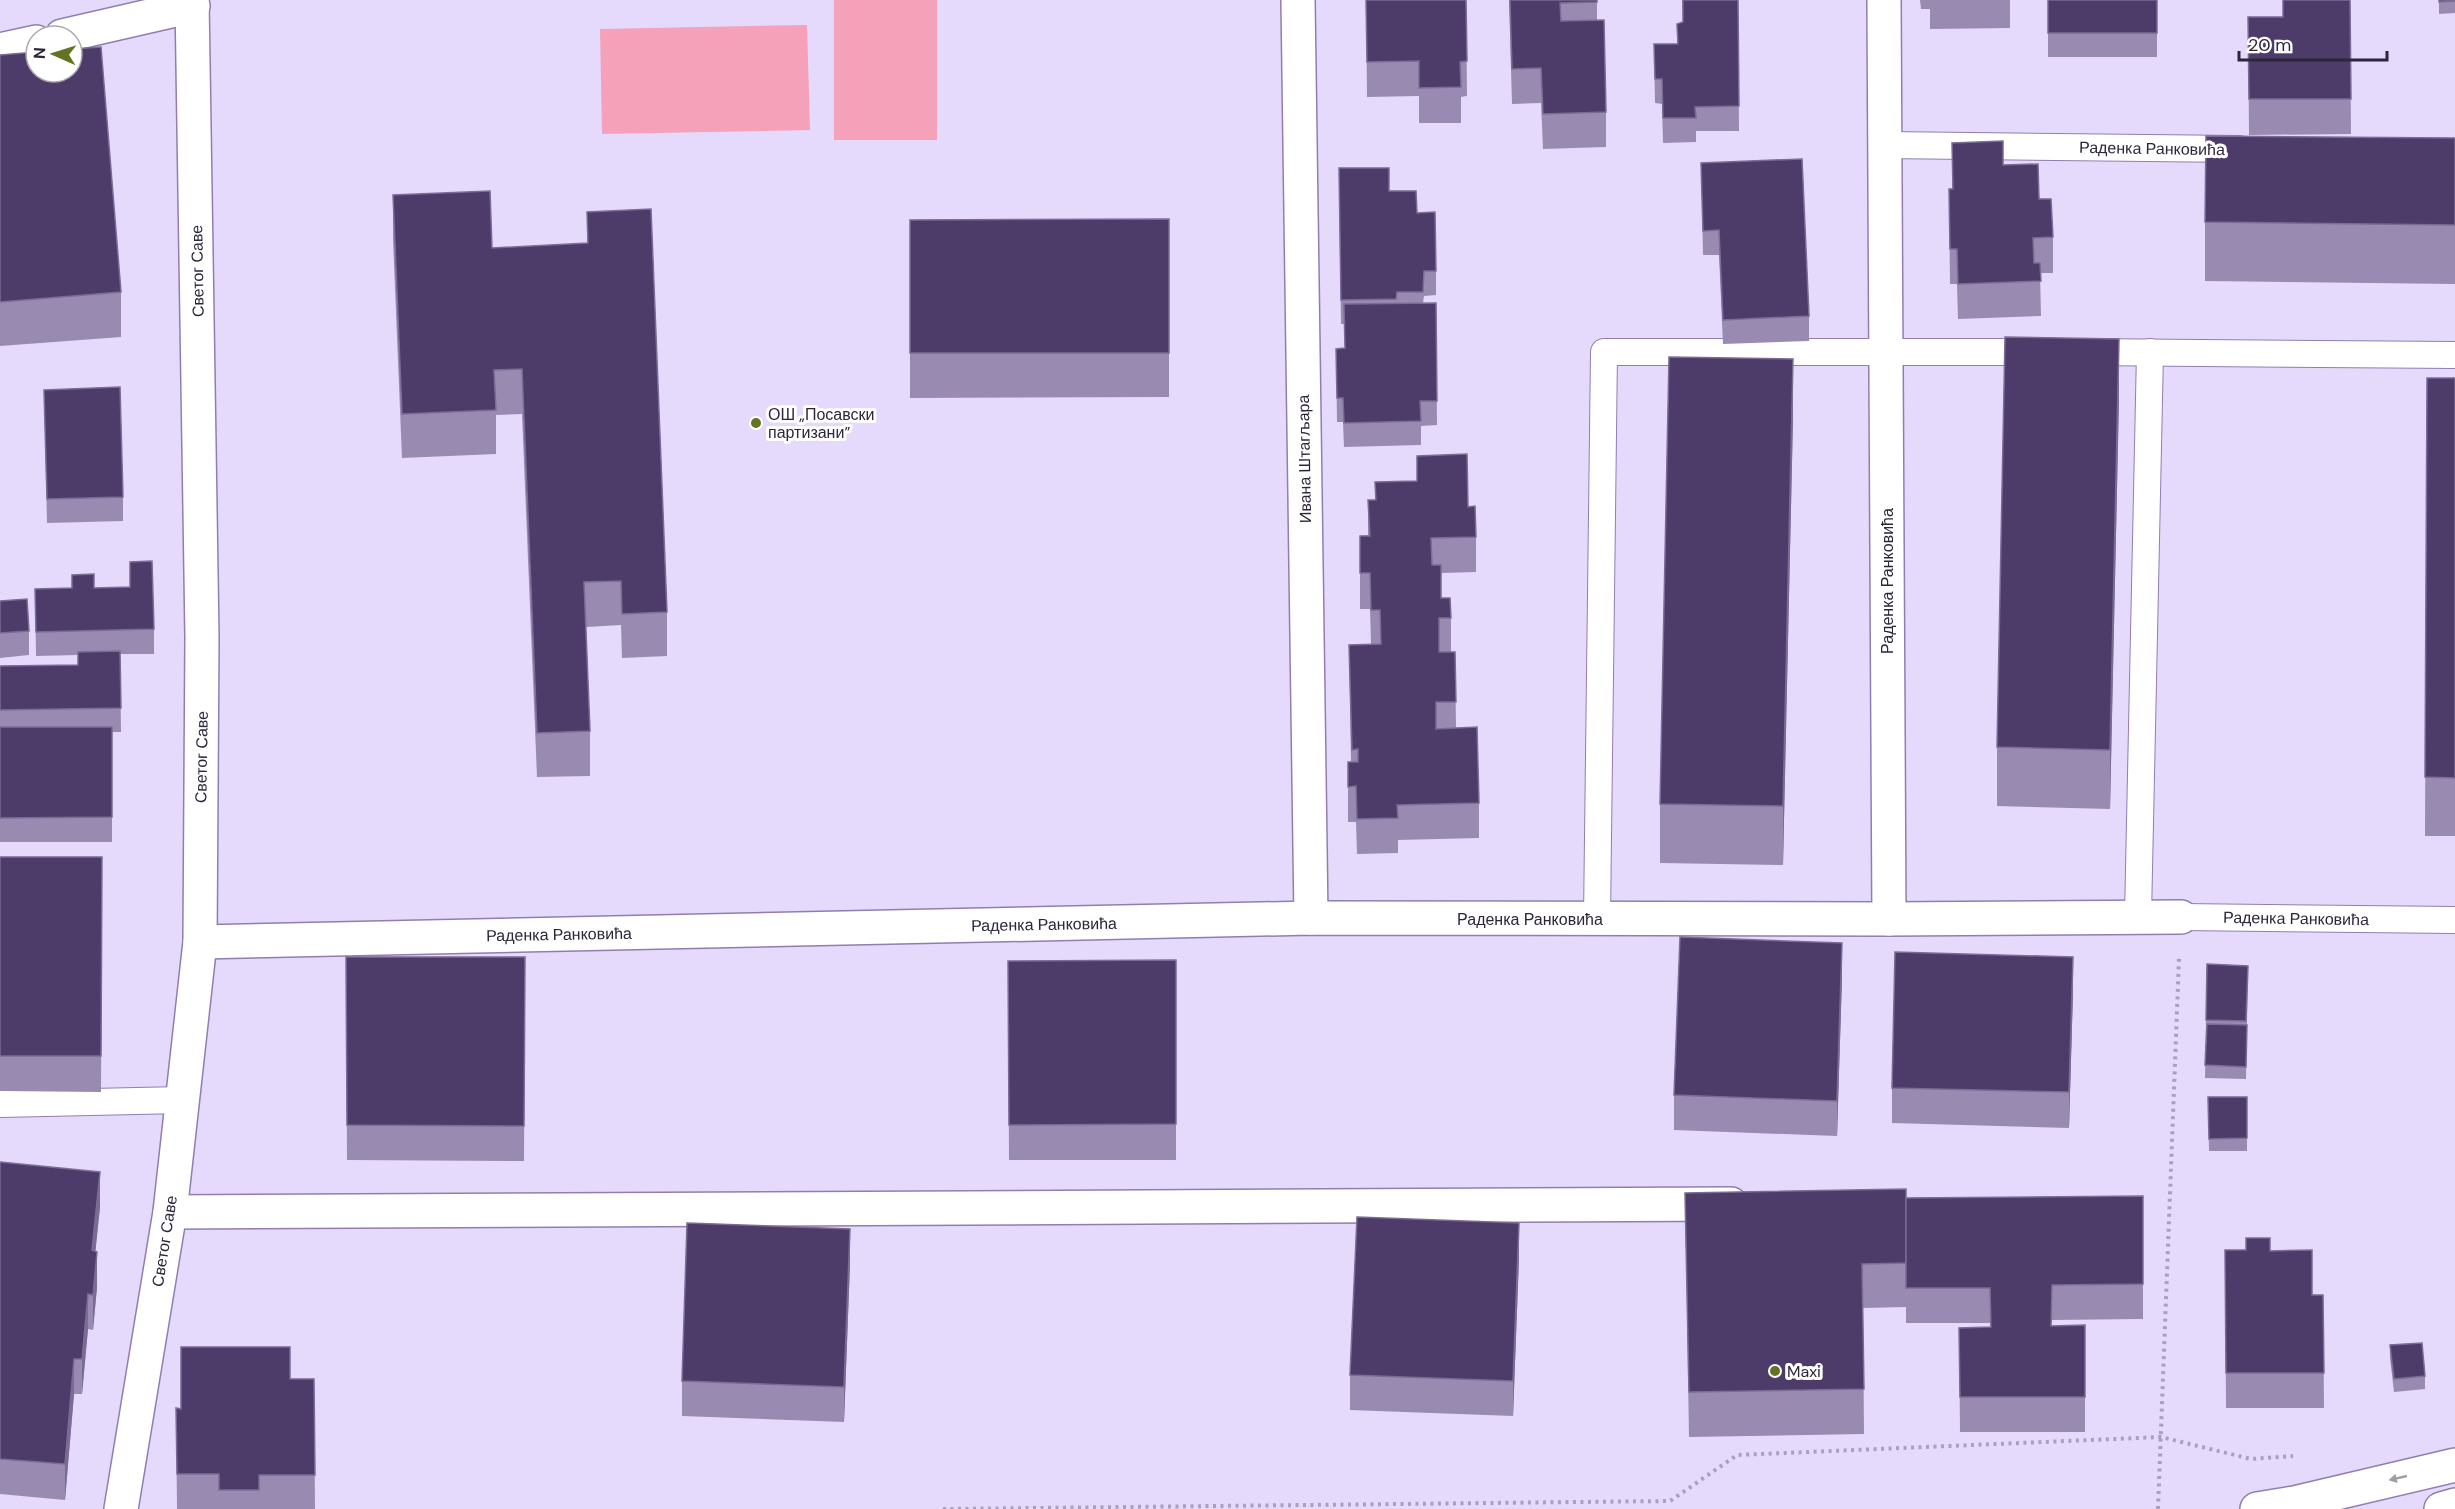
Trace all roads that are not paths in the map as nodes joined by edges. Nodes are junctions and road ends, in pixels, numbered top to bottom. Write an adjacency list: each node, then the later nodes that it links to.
1 (1298, 0): 14 (street, Ивана Штагљара)
2 (1884, 0): 7 (street, Раденка Ранковића)
3 (192, 3): 4 (street); 18 (street, Светог Саве)
4 (84, 30)
5 (24, 45): 6 (street)
6 (0, 50)
7 (1885, 145): 8 (lane, Раденка Ранковића); 9 (street, Раденка Ранковића)
8 (2265, 150)
9 (1885, 352): 10 (lane); 15 (lane); 16 (street, Раденка Ранковића)
10 (2150, 352): 11 (lane); 12 (lane)
11 (2455, 355)
12 (2138, 916): 13 (street, Раденка Ранковића); 16 (street, Раденка Ранковића)
13 (2181, 917): 17 (lane, Раденка Ранковића)
14 (1311, 918): 15 (street, Раденка Ранковића); 18 (street, Раденка Ранковића)
15 (1597, 919): 16 (street, Раденка Ранковића)
16 (1889, 919)
17 (2455, 920)
18 (200, 942): 19 (street, Светог Саве)
19 (182, 1101): 20 (lane); 22 (street, Светог Саве)
20 (0, 1104)
21 (1759, 1204): 22 (street)
22 (170, 1212): 26 (street, Светог Саве)
23 (2455, 1465): 25 (street, one-way to 25)
24 (2455, 1505): 28 (street)
25 (2289, 1506): 27 (street)
26 (121, 1509)
27 (2257, 1509)
28 (2441, 1509)

